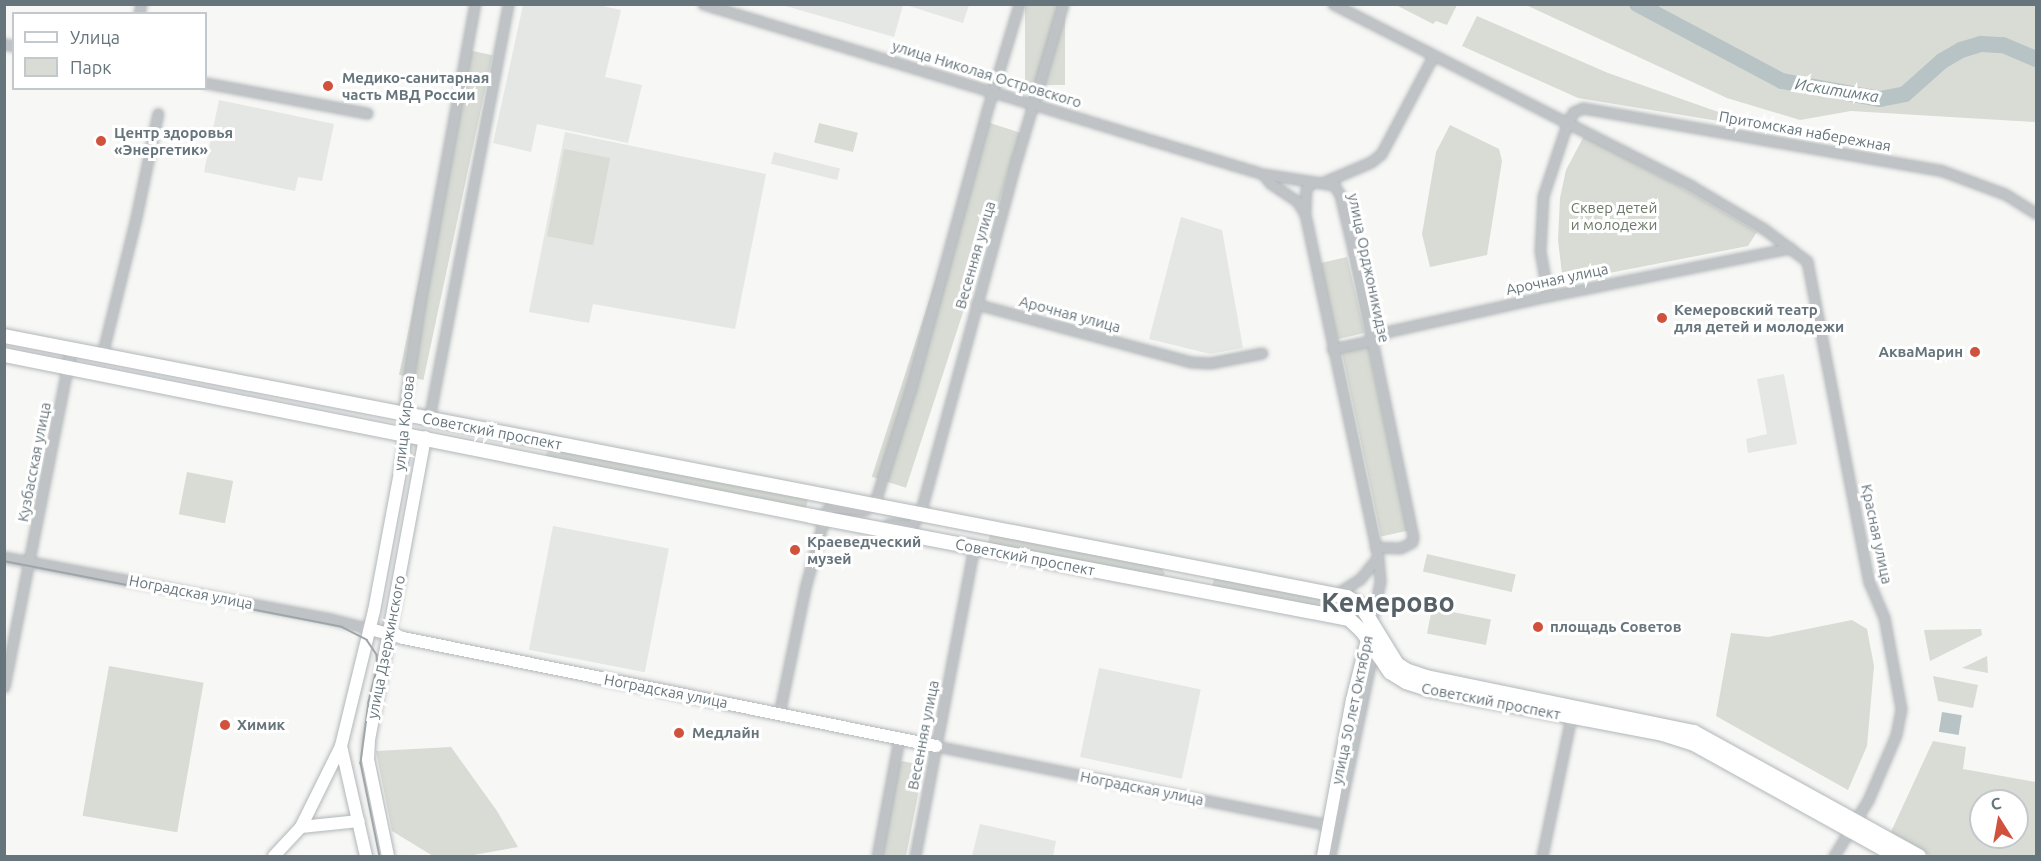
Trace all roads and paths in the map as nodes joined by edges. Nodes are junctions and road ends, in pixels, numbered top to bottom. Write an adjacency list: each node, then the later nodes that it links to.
1 (475, 4): 30 (street, улица Кирова)
2 (508, 4): 31 (street, улица Кирова)
3 (702, 4): 9 (street, улица Николая Островского)
4 (1019, 4): 9 (street, Весенняя улица)
5 (1063, 4): 10 (street, Весенняя улица)
6 (1334, 4): 7 (street)
7 (1433, 56): 13 (street); 15 (street)
8 (207, 83): 12 (street)
9 (992, 91): 10 (street, улица Николая Островского); 36 (street, Весенняя улица)
10 (1034, 103): 14 (street, улица Николая Островского); 21 (street, Весенняя улица)
11 (158, 113): 28 (street)
12 (368, 113)
13 (1567, 123): 17 (street, Притомская набережная); 19 (street); 20 (street)
14 (1263, 174): 16 (street); 18 (street)
15 (1324, 182): 16 (street); 23 (street, улица Орджоникидзе)
16 (1311, 183): 18 (street)
17 (2037, 213)
18 (1305, 214): 25 (street)
19 (1790, 248): 20 (street, Арочная улица); 61 (street, Красная улица)
20 (1548, 296): 23 (street, Арочная улица)
21 (976, 303): 26 (street, Арочная улица); 37 (street, Весенняя улица)
22 (4, 336): 24 (main road, Советский проспект)
23 (1370, 341): 25 (street, Арочная улица); 41 (street, улица Орджоникидзе)
24 (71, 349): 28 (main road, Советский проспект); 29 (street, Кузбасская улица)
25 (1332, 349): 41 (street)
26 (1262, 353)
27 (4, 355): 29 (main road, Советский проспект)
28 (102, 355): 30 (main road, Советский проспект)
29 (67, 368): 32 (main road, Советский проспект); 43 (street, Кузбасская улица)
30 (403, 414): 31 (main road, Советский проспект); 32 (main road, улица Кирова)
31 (429, 419): 33 (main road, улица Кирова); 34 (main road, Советский проспект)
32 (404, 433): 33 (main road, Советский проспект); 50 (street, улица Кирова)
33 (425, 437): 35 (main road, Советский проспект); 51 (street, улица Дзержинского)
34 (550, 442): 35 (main road); 36 (main road, Советский проспект)
35 (546, 462): 38 (main road, Советский проспект)
36 (874, 505): 37 (main road, Советский проспект); 38 (street, Советский проспект)
37 (920, 514): 39 (street, Советский проспект); 44 (main road, Советский проспект)
38 (822, 518): 39 (main road, Советский проспект); 55 (street)
39 (876, 528): 40 (main road, Советский проспект)
40 (974, 548): 46 (main road, Советский проспект); 58 (street, Весенняя улица)
41 (1377, 552): 48 (street); 49 (street)
42 (4, 556): 43 (street, Ноградская улица)
43 (29, 561): 50 (street, Ноградская улица); 53 (street, Кузбасская улица)
44 (1161, 561): 45 (main road, Советский проспект); 46 (main road)
45 (1207, 570): 47 (main road); 48 (main road, Советский проспект)
46 (1156, 584): 47 (main road, Советский проспект)
47 (1203, 592): 52 (main road, Советский проспект)
48 (1335, 594): 49 (main road, Советский проспект)
49 (1371, 622): 52 (street, улица 50 лет Октября); 54 (main road, Советский проспект)
50 (370, 629): 51 (street, Ноградская улица); 57 (street, улица Кирова)
51 (390, 635): 55 (street, Ноградская улица); 65 (street, улица Дзержинского)
52 (1370, 643): 54 (main road, Советский проспект); 60 (street, улица 50 лет Октября); 69 (street, улица 50 лет Октября)
53 (4, 687)
54 (1572, 711): 61 (main road, Советский проспект); 70 (street)
55 (778, 714): 56 (street, Ноградская улица)
56 (899, 739): 58 (street, Ноградская улица); 66 (street, Весенняя улица)
57 (341, 746): 59 (street); 62 (street, улица Кирова)
58 (936, 746): 60 (street, Ноградская улица); 67 (street, Весенняя улица)
59 (359, 820): 62 (street); 64 (street)
60 (1328, 825): 68 (street, улица 50 лет Октября)
61 (1853, 826): 71 (street, Красная улица); 72 (main road, Советский проспект); 73 (main road, Советский проспект)
62 (301, 827): 63 (street, улица Кирова)
63 (274, 856)
64 (366, 856)
65 (388, 856)
66 (877, 856)
67 (915, 856)
68 (1323, 856)
69 (1330, 856)
70 (1542, 856)
71 (1834, 856)
72 (1896, 856)
73 (1919, 856)

